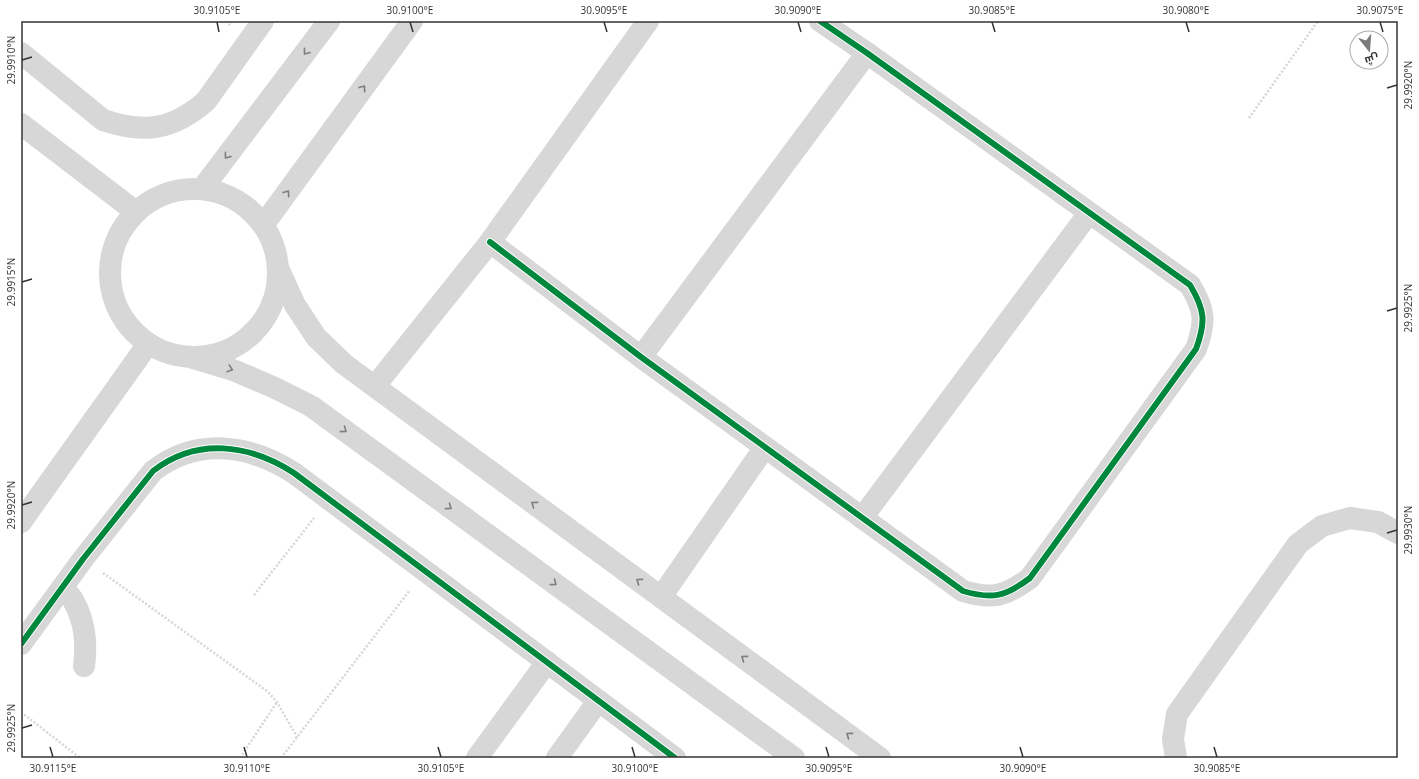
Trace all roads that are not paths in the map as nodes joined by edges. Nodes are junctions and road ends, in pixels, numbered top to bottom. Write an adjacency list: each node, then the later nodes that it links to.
1 (263, 21): 6 (street)
2 (329, 21): 9 (street, one-way to 9)
3 (412, 21): 12 (street, one-way to 3)
4 (648, 21): 13 (street)
5 (820, 21): 7 (street)
6 (21, 53)
7 (867, 53): 11 (street); 16 (street)
8 (21, 124): 10 (street)
9 (202, 189): 10 (street); 12 (street)
10 (136, 212): 15 (street)
11 (1088, 212): 20 (street); 20 (street)
12 (264, 224): 14 (street)
13 (490, 242): 16 (street); 18 (street)
14 (279, 270): 17 (street); 18 (street)
15 (148, 344): 17 (street); 21 (street)
16 (640, 357): 19 (street)
17 (193, 358): 32 (street, one-way to 32)
18 (375, 386): 24 (street, one-way to 18)
19 (765, 447): 20 (street); 24 (street)
20 (862, 518)
21 (21, 522)
22 (1398, 533): 34 (street)
23 (63, 588): 25 (street); 26 (street); 27 (street)
24 (661, 597): 33 (street, one-way to 24)
25 (21, 644)
26 (547, 662): 28 (street); 29 (street)
27 (84, 666)
28 (598, 701): 30 (street); 31 (street)
29 (477, 758)
30 (557, 758)
31 (675, 758)
32 (794, 758)
33 (880, 758)
34 (1176, 758)

